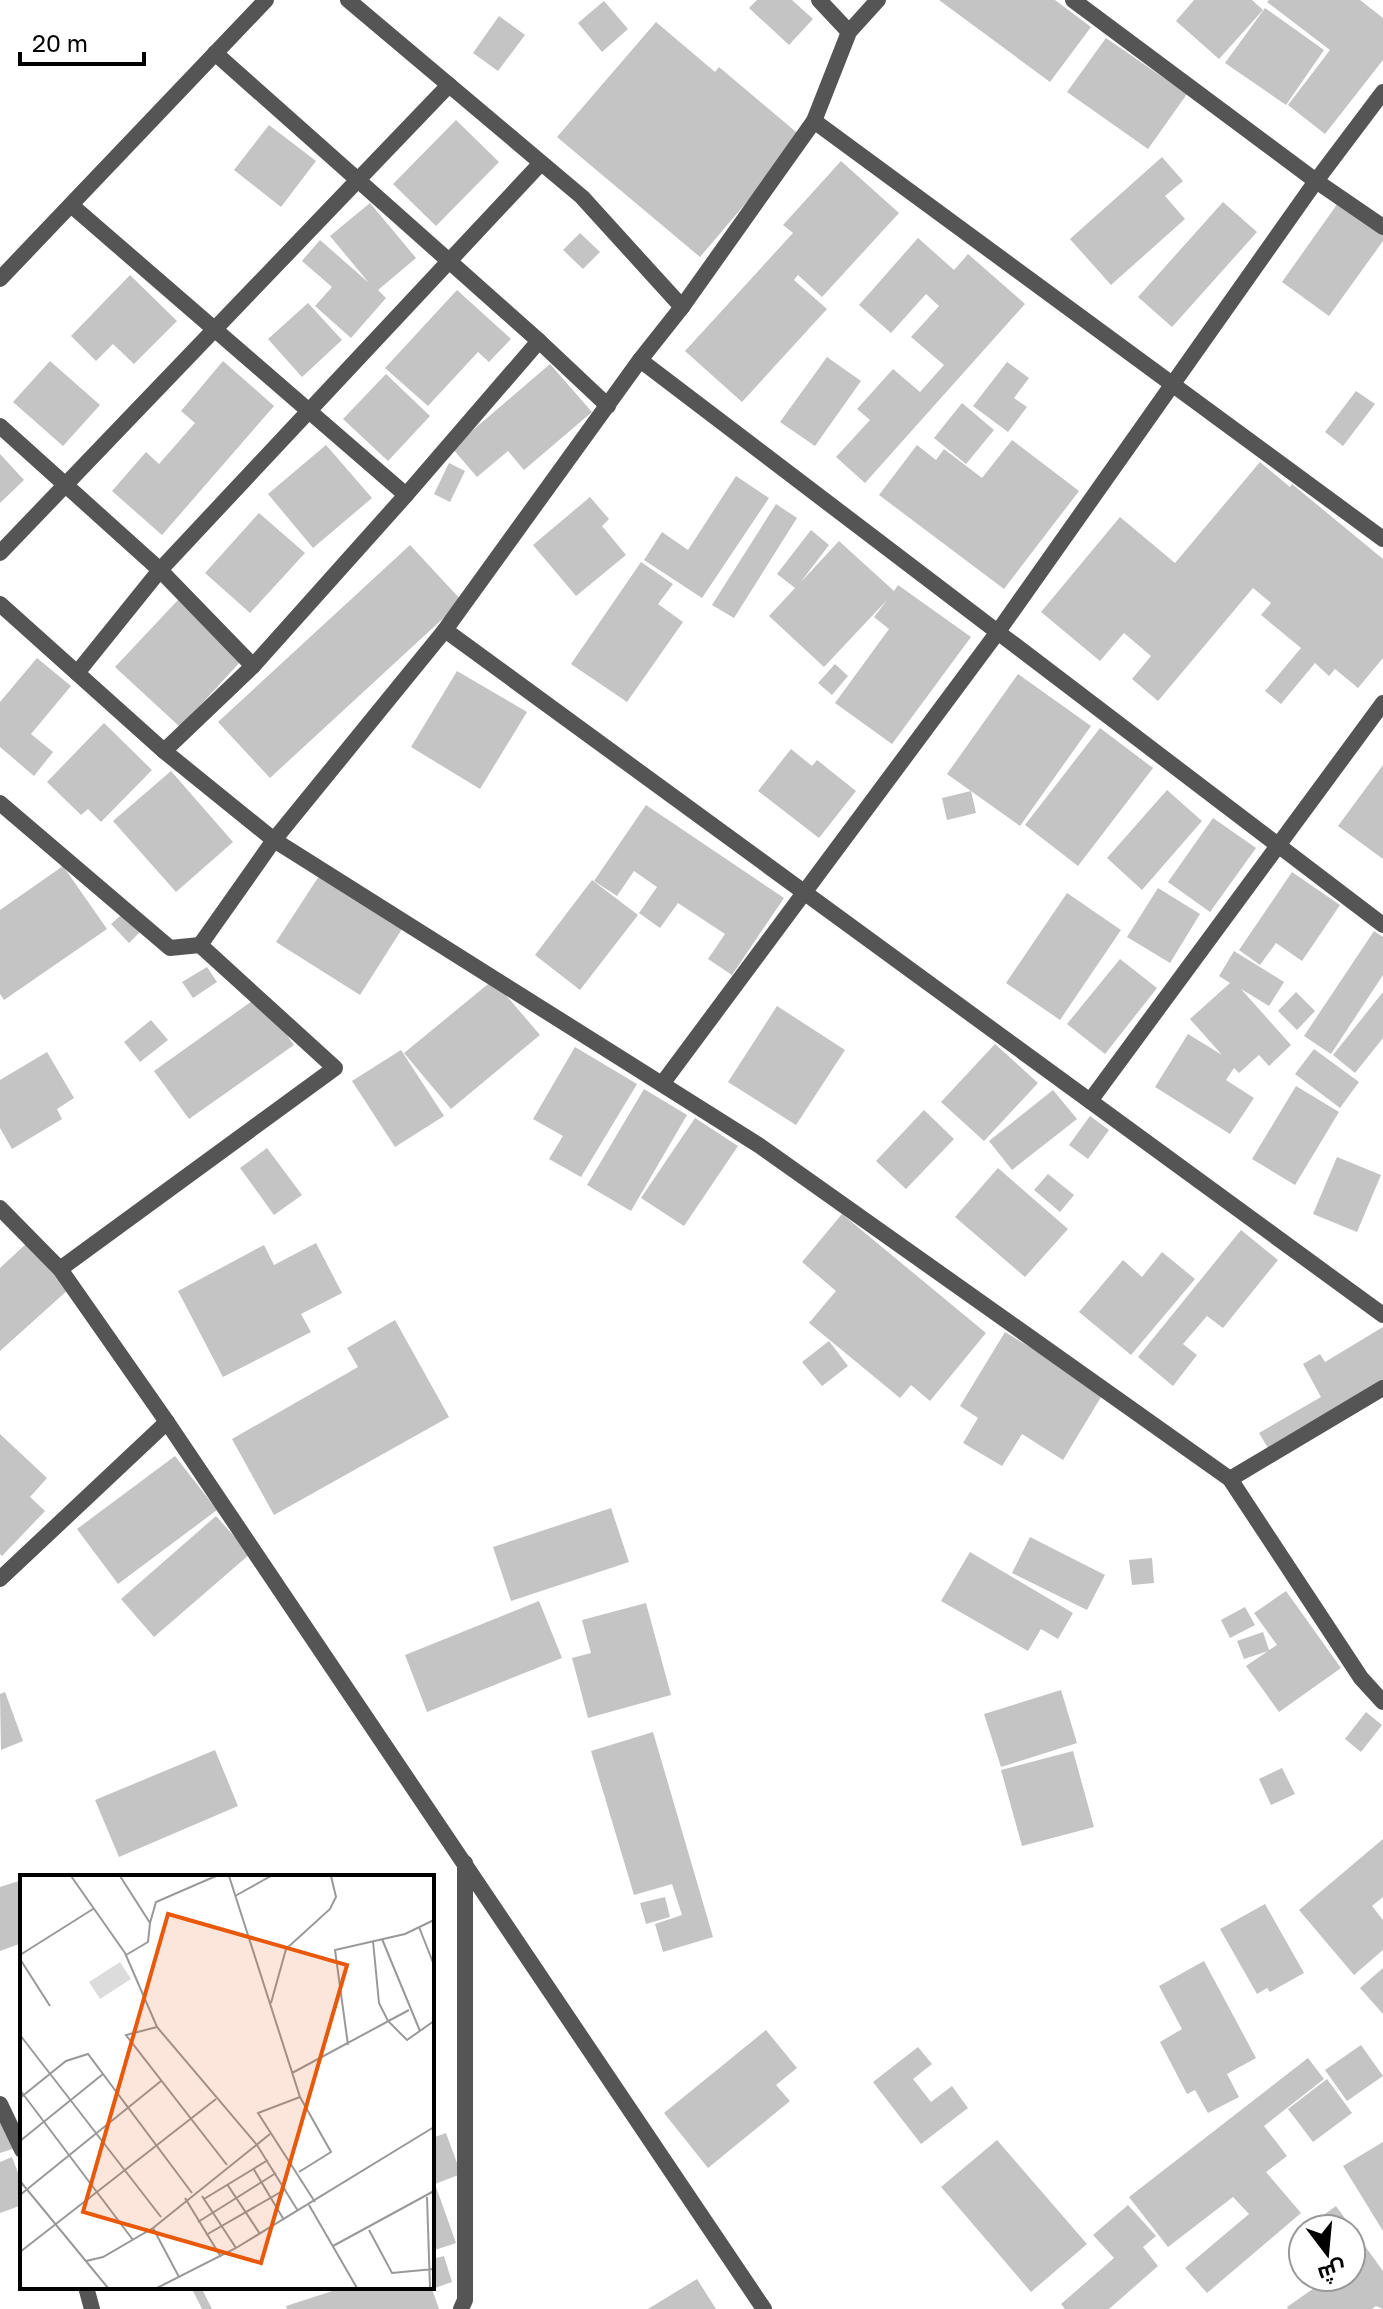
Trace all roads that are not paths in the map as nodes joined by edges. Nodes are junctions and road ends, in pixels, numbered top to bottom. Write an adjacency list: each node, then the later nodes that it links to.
1 (266, 0): 7 (street)
2 (348, 0): 8 (street)
3 (819, 0): 6 (street)
4 (878, 0): 6 (street)
5 (1073, 0): 13 (street)
6 (849, 32): 10 (street)
7 (215, 53): 12 (street); 14 (street)
8 (449, 85): 11 (street); 12 (street)
9 (1383, 92): 13 (street)
10 (814, 121): 18 (street); 22 (street)
11 (541, 163): 16 (street); 18 (street)
12 (358, 180): 16 (street); 19 (street)
13 (1316, 181): 15 (street); 22 (street)
14 (71, 205): 17 (street); 19 (street)
15 (1383, 227)
16 (448, 261): 20 (street); 24 (street)
17 (0, 279)
18 (682, 307): 21 (street)
19 (215, 330): 24 (street); 26 (street)
20 (539, 341): 23 (street); 27 (street)
21 (640, 360): 23 (street); 33 (street)
22 (1173, 384): 28 (street); 33 (street)
23 (608, 406): 32 (street)
24 (310, 411): 27 (street); 30 (street)
25 (0, 426): 26 (street)
26 (66, 485): 29 (street); 30 (street)
27 (406, 495): 34 (street)
28 (1383, 539)
29 (0, 553)
30 (160, 570): 34 (street); 35 (street)
31 (0, 604): 35 (street)
32 (445, 630): 39 (street); 41 (street)
33 (997, 633): 40 (street); 41 (street)
34 (253, 666): 37 (street)
35 (77, 673): 37 (street)
36 (1383, 703): 40 (street)
37 (164, 751): 39 (street)
38 (0, 803): 43 (street)
39 (274, 840): 43 (street); 44 (street)
40 (1279, 846): 42 (street); 45 (street)
41 (806, 893): 44 (street); 45 (street)
42 (1383, 925)
43 (200, 945): 47 (street)
44 (662, 1084): 51 (street)
45 (1090, 1101): 48 (street)
46 (0, 1208): 47 (street)
47 (60, 1269): 50 (street)
48 (1383, 1315)
49 (1383, 1388): 51 (street)
50 (167, 1422): 52 (street); 54 (street)
51 (1230, 1479): 53 (street)
52 (0, 1579)
53 (1383, 1702)
54 (465, 1863): 59 (street); 60 (street)
55 (0, 2104): 56 (street)
56 (20, 2146)
57 (87, 2289): 58 (street)
58 (92, 2309)
59 (461, 2309)
60 (764, 2309)

